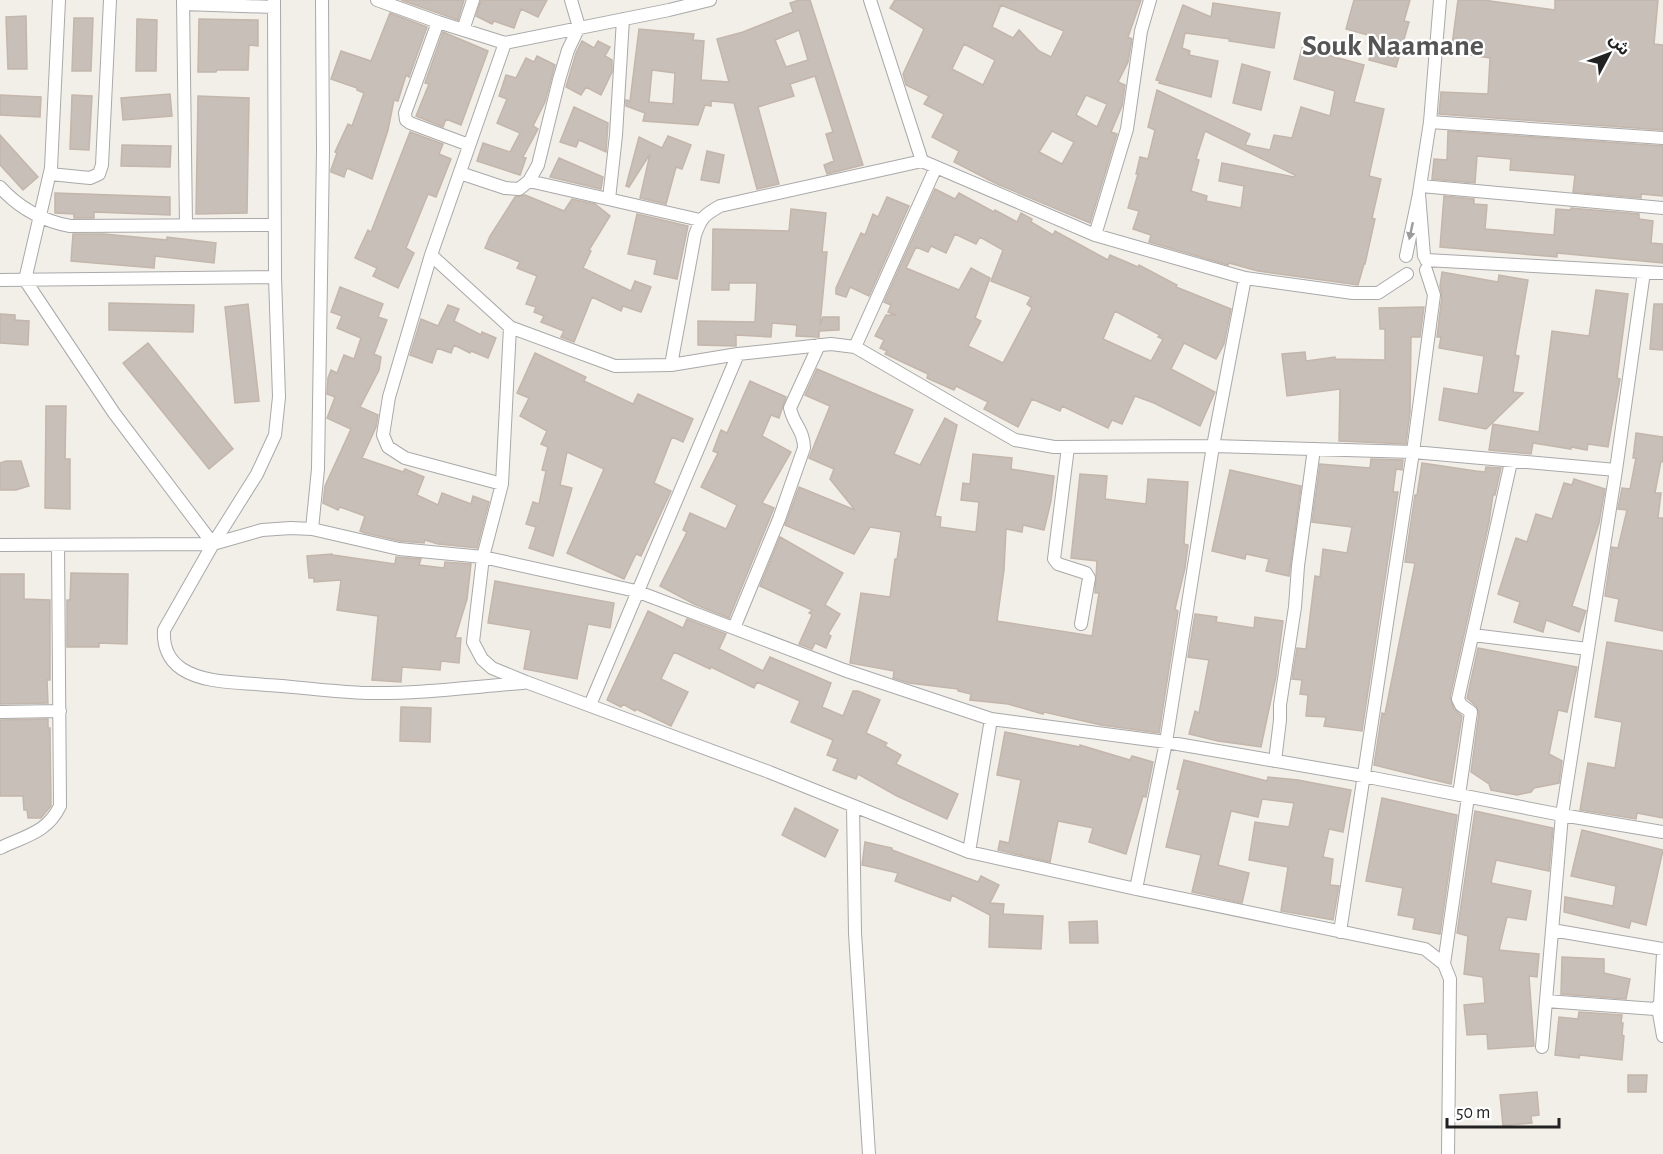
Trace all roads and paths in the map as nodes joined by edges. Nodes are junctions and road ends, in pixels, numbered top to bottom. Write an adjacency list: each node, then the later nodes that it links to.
1 (59, 0): 25 (street)
2 (111, 0): 25 (street)
3 (322, 0): 59 (street)
4 (377, 0): 15 (street)
5 (473, 0): 17 (street)
6 (571, 0): 16 (street)
7 (710, 0): 13 (street)
8 (870, 0): 22 (street)
9 (1150, 0): 35 (street)
10 (1440, 0): 19 (street)
11 (183, 2): 12 (street); 33 (street)
12 (274, 4): 34 (street)
13 (668, 5): 14 (street)
14 (623, 19): 16 (street); 29 (street)
15 (438, 22): 17 (street); 21 (street)
16 (579, 27): 18 (street); 26 (street)
17 (463, 30): 18 (street)
18 (505, 43): 21 (street)
19 (1430, 122): 20 (street); 28 (street)
20 (1663, 138)
21 (469, 145): 24 (street)
22 (922, 161): 23 (street); 32 (street)
23 (936, 167): 35 (street); 49 (street)
24 (460, 173): 26 (street); 36 (street)
25 (50, 174): 31 (street)
26 (528, 182): 29 (street)
27 (0, 187): 31 (street)
28 (1420, 190): 30 (street); 37 (street, one-way to 37); 38 (street)
29 (609, 199): 32 (street)
30 (1663, 208)
31 (39, 217): 33 (street); 46 (street)
32 (700, 220): 51 (street)
33 (186, 225): 34 (street)
34 (274, 225): 43 (street)
35 (1095, 235): 44 (street)
36 (431, 255): 47 (street); 58 (street)
37 (1406, 256): 38 (street); 41 (street)
38 (1425, 262): 40 (street); 41 (street); 55 (street)
39 (0, 269): 45 (street)
40 (1644, 272): 42 (street); 57 (street)
41 (1407, 273): 44 (street)
42 (1663, 273)
43 (275, 277): 46 (street); 61 (street)
44 (1245, 278): 52 (street)
45 (4, 280): 46 (street)
46 (25, 280): 61 (street)
47 (510, 327): 51 (street); 58 (street)
48 (819, 345): 49 (street); 50 (street); 66 (street)
49 (855, 347): 53 (street)
50 (738, 354): 51 (street); 64 (street)
51 (671, 365)
52 (1213, 446): 53 (street); 54 (street); 74 (street)
53 (1068, 447): 65 (street)
54 (1314, 449): 55 (street); 75 (street)
55 (1413, 452): 56 (street); 76 (street)
56 (1511, 462): 57 (street); 67 (street)
57 (1616, 470): 68 (street)
58 (502, 484): 63 (street)
59 (312, 529): 61 (street); 63 (street)
60 (58, 544): 61 (street); 62 (street); 71 (street)
61 (213, 544): 69 (street)
62 (0, 545)
63 (483, 558): 64 (street); 69 (street)
64 (636, 591): 66 (street); 70 (street)
65 (1081, 624)
66 (734, 628): 73 (street)
67 (1473, 635): 68 (street); 77 (street)
68 (1588, 649): 79 (street)
69 (526, 682): 70 (street)
70 (590, 705): 78 (street)
71 (60, 711): 72 (street); 81 (street)
72 (0, 712)
73 (991, 719): 74 (street); 82 (street)
74 (1166, 742): 75 (street); 83 (street)
75 (1275, 761): 76 (street)
76 (1363, 776): 77 (street); 85 (street)
77 (1463, 796): 79 (street); 87 (street)
78 (853, 806): 82 (street); 92 (street)
79 (1562, 815): 80 (street); 84 (street)
80 (1663, 832)
81 (0, 848)
82 (969, 852): 83 (street)
83 (1136, 889): 85 (street)
84 (1552, 930): 86 (street); 88 (street)
85 (1340, 932): 87 (street)
86 (1663, 952): 89 (street)
87 (1444, 964): 93 (street)
88 (1546, 1001): 89 (street); 91 (street)
89 (1658, 1007): 90 (street)
90 (1663, 1036)
91 (1542, 1047)
92 (869, 1154)
93 (1448, 1154)

